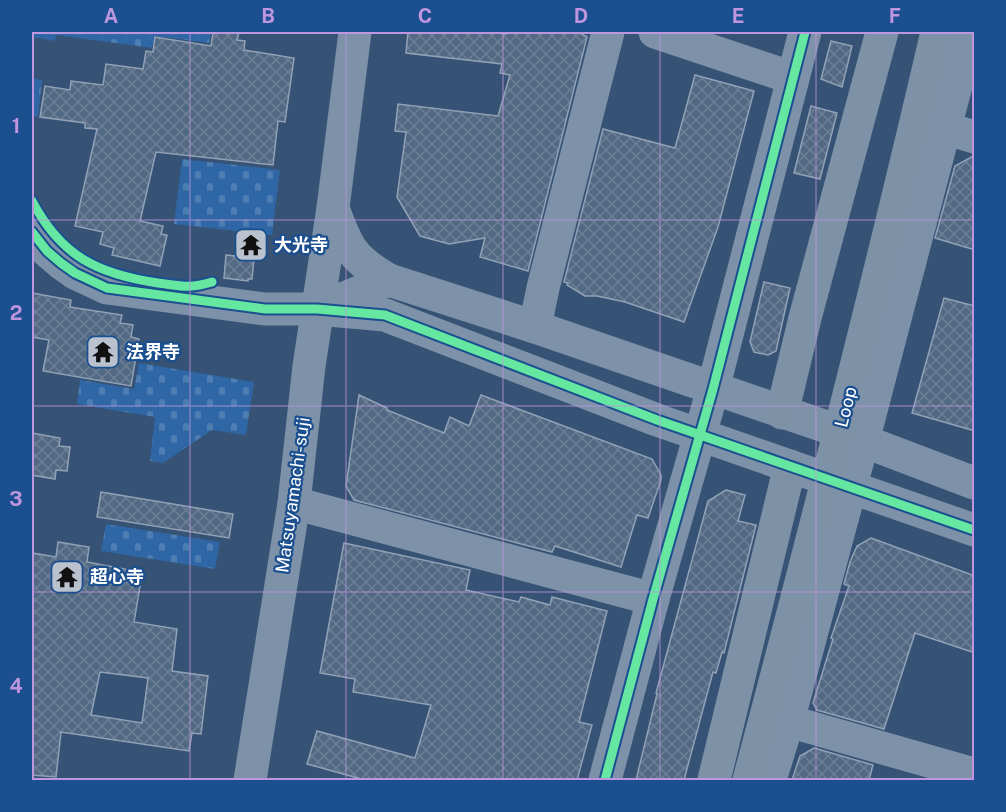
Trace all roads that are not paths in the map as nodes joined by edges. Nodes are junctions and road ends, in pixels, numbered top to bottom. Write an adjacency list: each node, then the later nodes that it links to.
1 (355, 32): 10 (street, Matsuyamachi-suji)
2 (608, 32): 14 (street)
3 (805, 32): 8 (street)
4 (882, 32): 16 (highway)
5 (937, 32): 30 (highway, Loop, bridge)
6 (969, 32): 9 (street)
7 (668, 34): 8 (street)
8 (793, 78): 15 (street)
9 (960, 132): 18 (street)
10 (333, 208): 12 (street); 13 (street, Matsuyamachi-suji)
11 (32, 232): 13 (street)
12 (389, 280): 13 (street); 14 (street)
13 (317, 309): 17 (street); 22 (street, Matsuyamachi-suji)
14 (535, 327): 15 (street)
15 (713, 389): 16 (street); 17 (street)
16 (782, 413): 18 (street)
17 (700, 434): 19 (street); 24 (street)
18 (863, 441): 20 (street); 21 (street)
19 (790, 466): 21 (street); 29 (highway)
20 (975, 483)
21 (851, 486): 23 (street); 25 (street)
22 (294, 503): 24 (street); 27 (street, Matsuyamachi-suji)
23 (975, 530)
24 (653, 599): 28 (street)
25 (788, 721): 26 (street); 31 (street)
26 (975, 774)
27 (250, 780)
28 (605, 780)
29 (714, 780)
30 (749, 780)
31 (770, 780)

